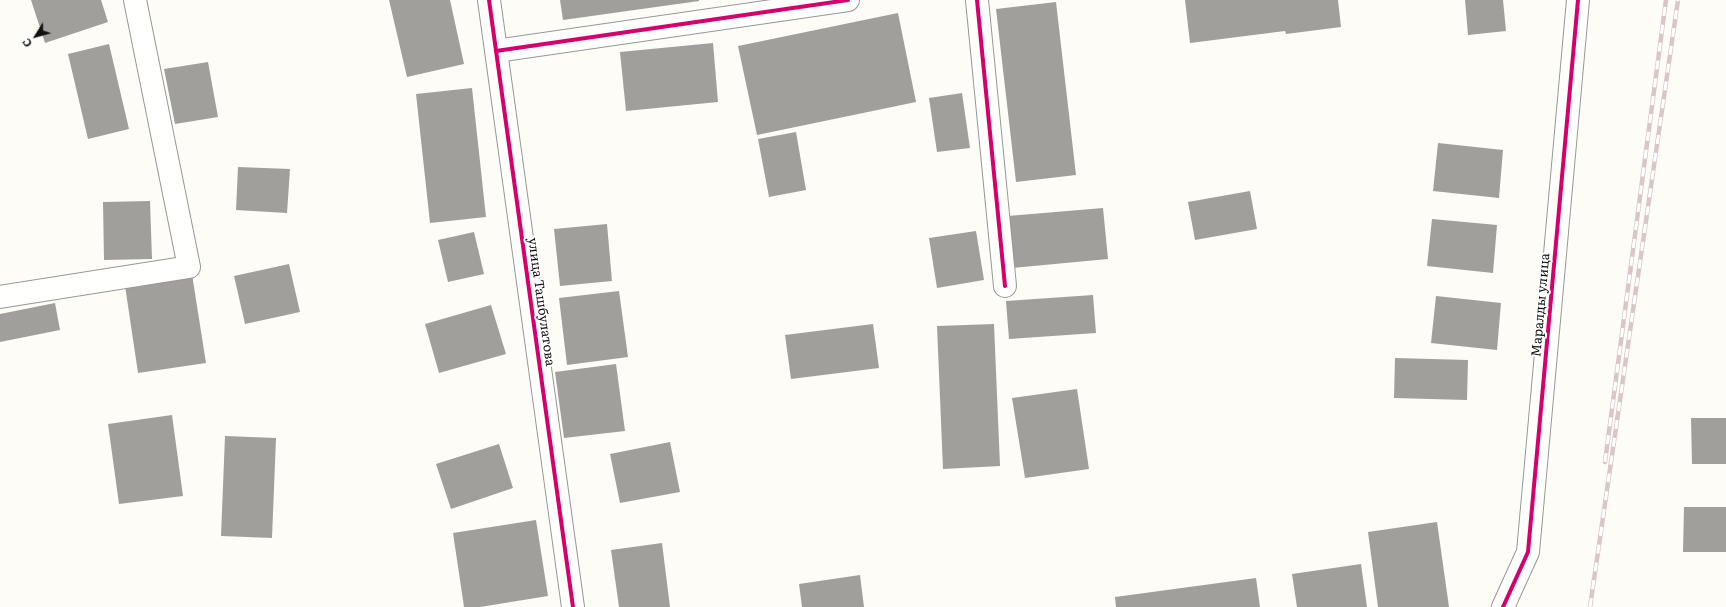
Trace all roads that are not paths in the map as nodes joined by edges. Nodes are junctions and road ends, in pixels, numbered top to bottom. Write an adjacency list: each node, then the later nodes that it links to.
1 (136, 0): 8 (street)
2 (489, 0): 6 (street, улица Ташбулатова)
3 (848, 0): 6 (street)
4 (976, 0): 7 (street)
5 (1578, 0): 10 (street, Маралды улица)
6 (496, 51): 9 (street, улица Ташбулатова)
7 (1005, 286)
8 (0, 298)
9 (573, 607)
10 (1503, 607)

